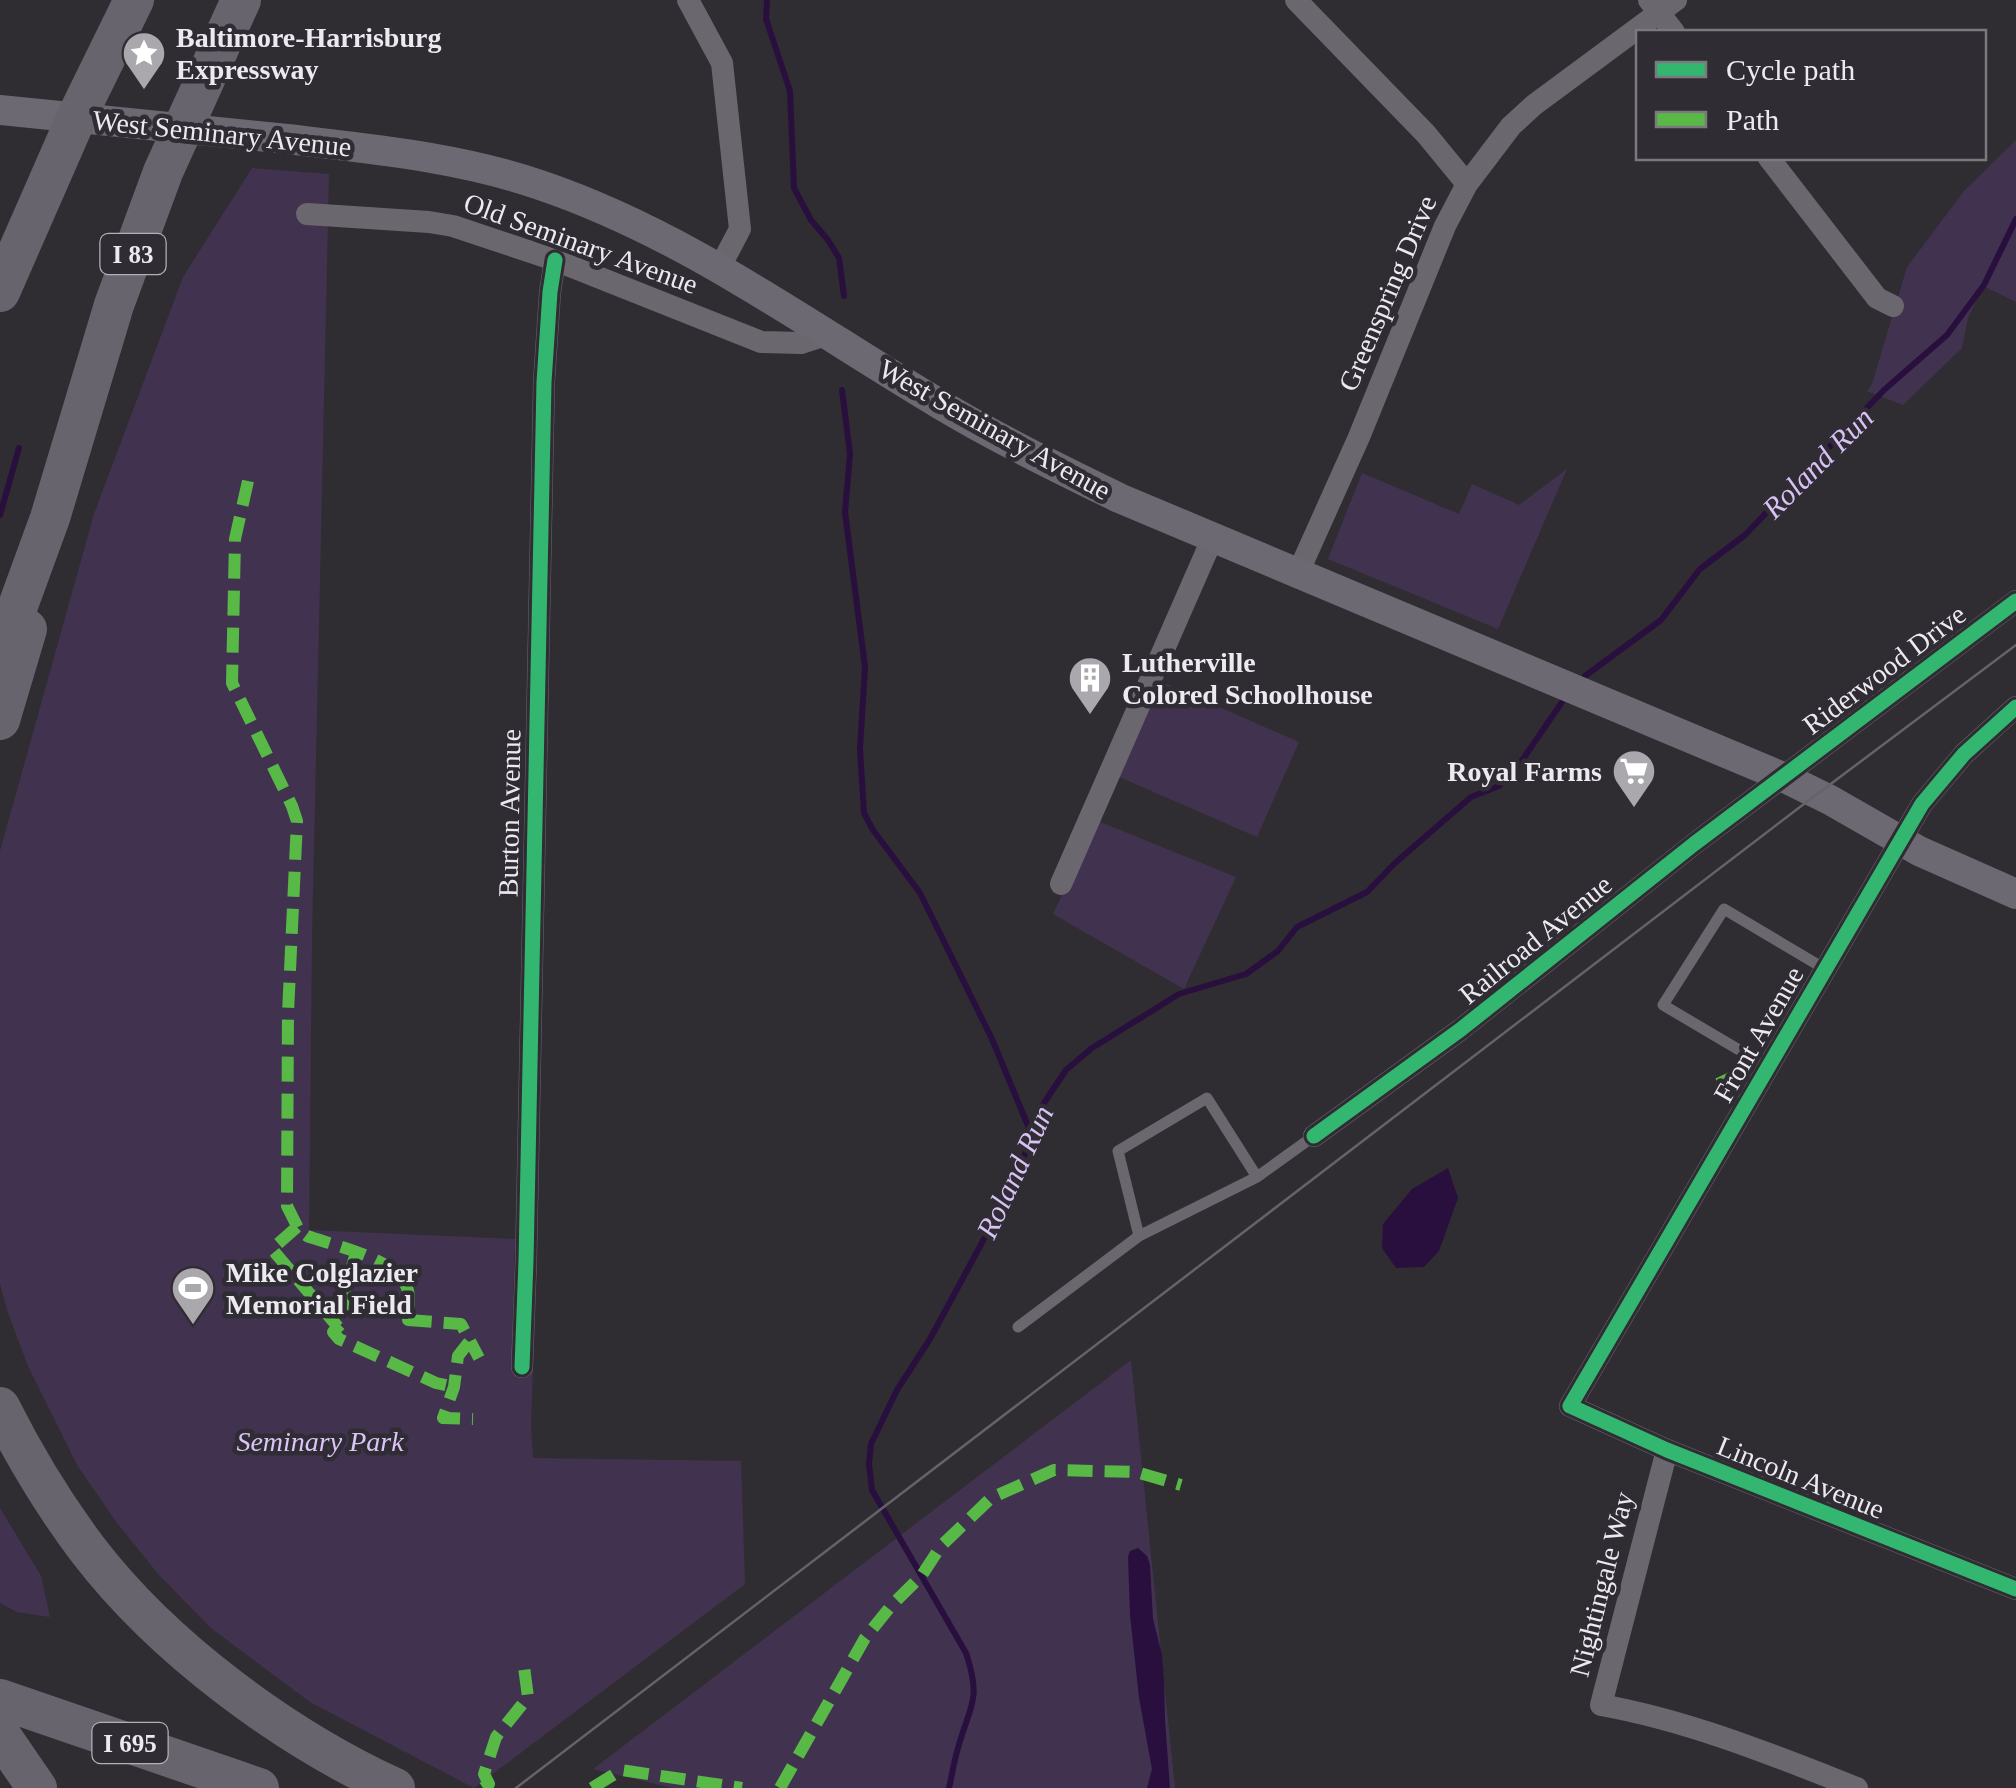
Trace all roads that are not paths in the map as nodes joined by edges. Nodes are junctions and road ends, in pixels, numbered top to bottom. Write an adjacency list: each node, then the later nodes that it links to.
1 (134, 0): 13 (highway)
2 (240, 0): 16 (highway, I 83)
3 (688, 0): 12 (street)
4 (1296, 0): 9 (street)
5 (1661, 4): 6 (street); 9 (street, Greenspring Drive)
6 (1673, 30)
7 (0, 110): 12 (main road, West Seminary Avenue)
8 (1771, 160): 14 (street)
9 (1468, 184): 18 (street, Greenspring Drive)
10 (307, 214): 11 (street, Old Seminary Avenue)
11 (555, 260): 15 (street, Old Seminary Avenue); 33 (street, Burton Avenue)
12 (720, 267): 15 (main road, West Seminary Avenue)
13 (0, 292)
14 (1894, 306)
15 (829, 334): 17 (main road, West Seminary Avenue)
16 (50, 518): 20 (highway, I 83); 22 (highway)
17 (1213, 537): 18 (main road, West Seminary Avenue); 25 (street)
18 (1298, 573): 23 (main road, West Seminary Avenue)
19 (2016, 601): 23 (street, Riderwood Drive)
20 (0, 654)
21 (2016, 707): 24 (street, Front Avenue)
22 (0, 720)
23 (1782, 777): 24 (main road, West Seminary Avenue); 29 (street, Railroad Avenue)
24 (1901, 840): 26 (main road, West Seminary Avenue); 27 (street, Front Avenue)
25 (1061, 884)
26 (2016, 894)
27 (1825, 969): 28 (street, Front Avenue); 28 (lane)
28 (1768, 1067): 35 (street, Front Avenue)
29 (1314, 1136): 30 (lane)
30 (1257, 1177): 31 (lane); 31 (lane)
31 (1139, 1236): 32 (lane)
32 (1018, 1326)
33 (522, 1368)
34 (0, 1406): 41 (highway)
35 (1570, 1406): 36 (street, Lincoln Avenue)
36 (1667, 1450): 37 (street, Lincoln Avenue); 45 (street, Nightingale Way)
37 (2016, 1589)
38 (0, 1699): 44 (highway, I 695)
39 (0, 1734): 42 (highway)
40 (0, 1771): 43 (highway)
41 (387, 1784)
42 (37, 1788)
43 (48, 1788)
44 (259, 1788)
45 (1856, 1788)

